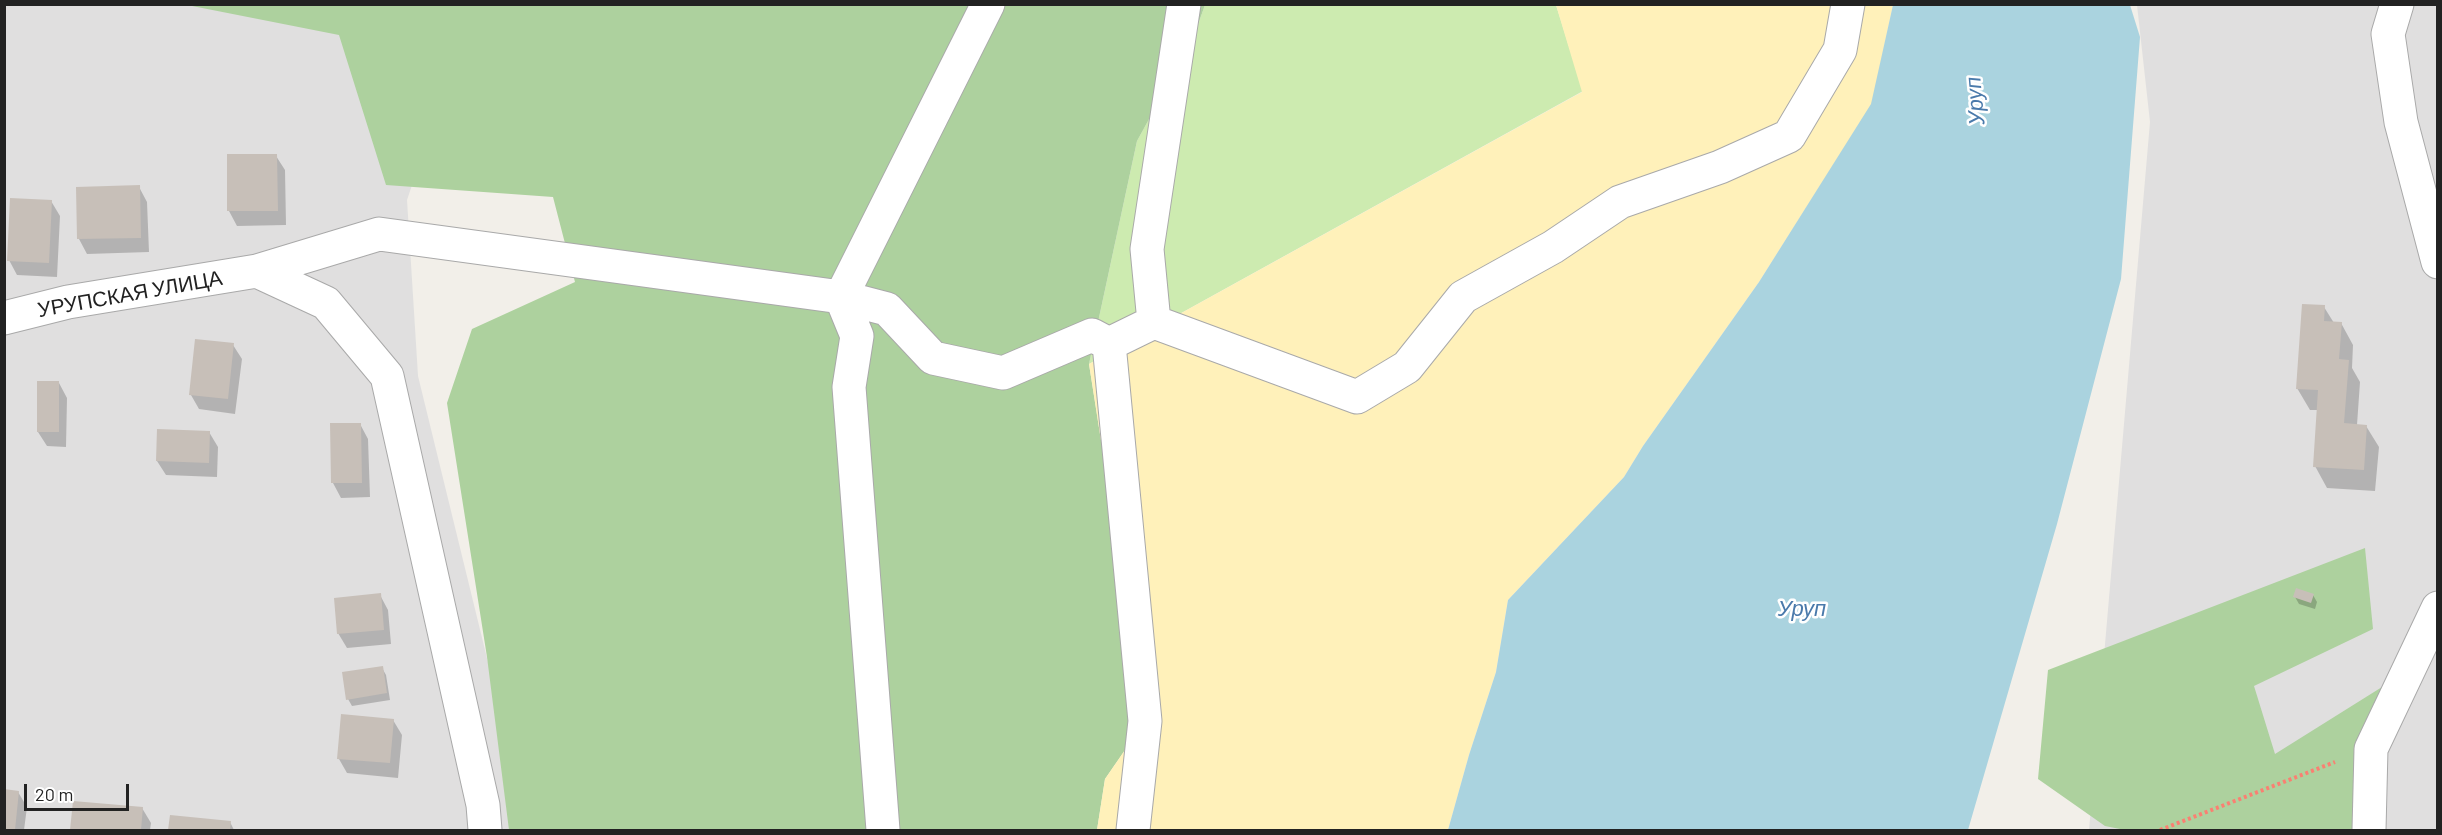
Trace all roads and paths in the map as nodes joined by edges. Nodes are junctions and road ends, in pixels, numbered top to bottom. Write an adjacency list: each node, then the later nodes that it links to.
1 (988, 4): 7 (street)
2 (1184, 4): 9 (street)
3 (1848, 4): 9 (street)
4 (2397, 4): 5 (street)
5 (2438, 262)
6 (257, 271): 7 (street, УРУПСКАЯ УЛИЦА); 8 (street, УРУПСКАЯ УЛИЦА); 13 (street)
7 (841, 297): 10 (street, УРУПСКАЯ УЛИЦА); 14 (street)
8 (4, 318)
9 (1154, 322): 10 (street)
10 (1109, 344): 15 (street)
11 (2438, 608): 12 (street)
12 (2371, 749): 16 (path); 17 (street)
13 (486, 831)
14 (883, 831)
15 (1133, 831)
16 (2160, 831)
17 (2368, 831)

